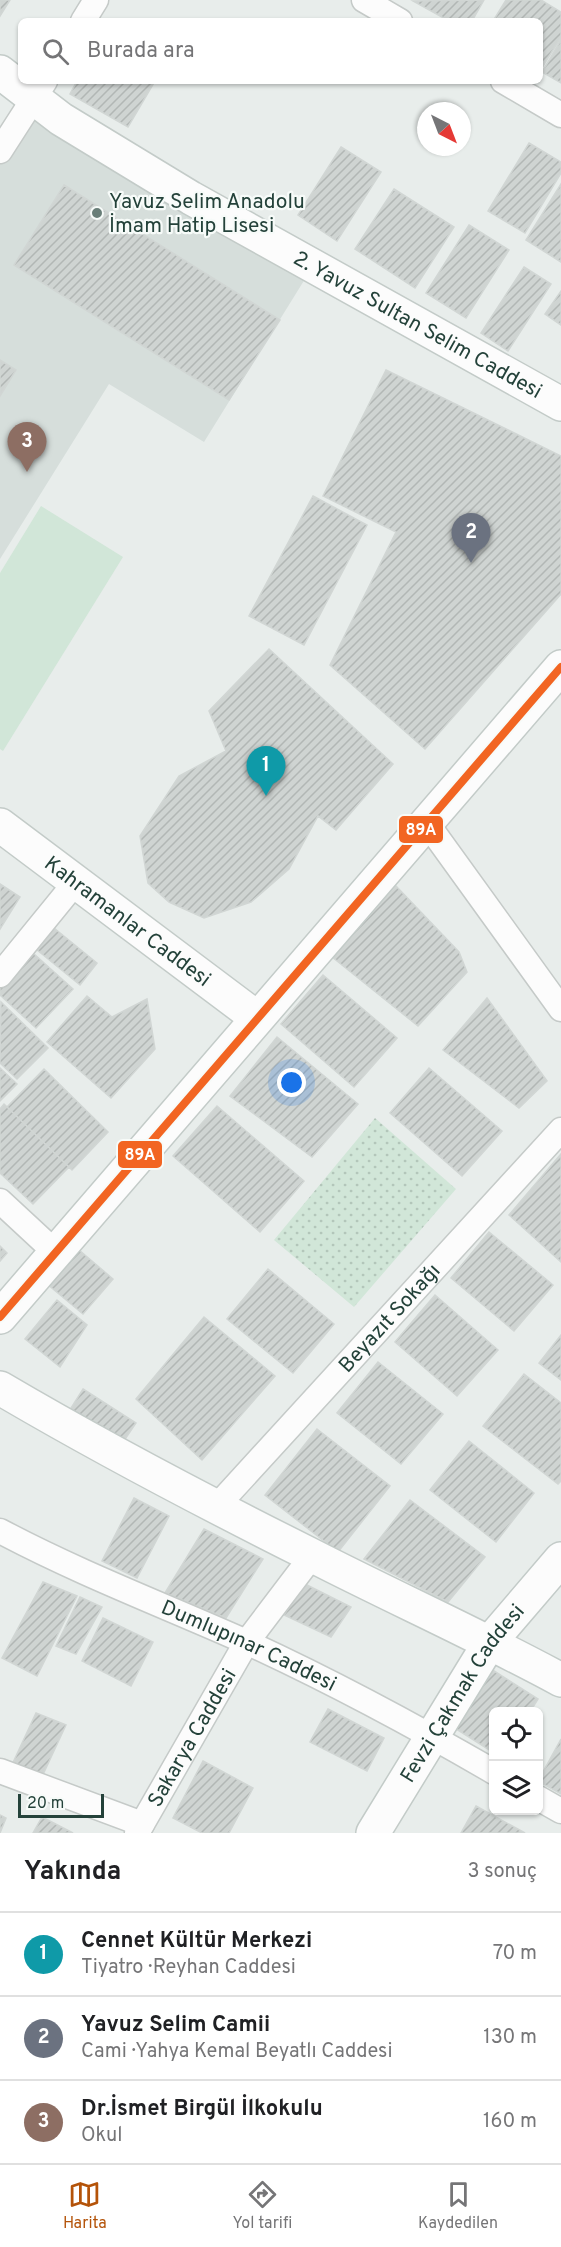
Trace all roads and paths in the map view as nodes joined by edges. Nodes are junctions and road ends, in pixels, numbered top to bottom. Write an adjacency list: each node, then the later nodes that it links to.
1 (96, 0): 3 (street)
2 (364, 0): 4 (street)
3 (85, 18)
4 (395, 18)
5 (0, 72): 6 (street, 2. Yavuz Sultan Selim Caddesi)
6 (18, 80)
7 (508, 84): 9 (street)
8 (39, 89): 10 (street); 11 (street, 2. Yavuz Sultan Selim Caddesi)
9 (561, 115)
10 (0, 151)
11 (561, 404)
12 (561, 667): 13 (street)
13 (426, 822): 17 (street); 18 (street)
14 (0, 825): 15 (street, Kahramanlar Caddesi)
15 (75, 883): 16 (street); 18 (street, Kahramanlar Caddesi)
16 (0, 975)
17 (561, 1009)
18 (257, 1018): 21 (street)
19 (561, 1130): 24 (street, Beyazıt Sokağı)
20 (0, 1201): 21 (street)
21 (55, 1252): 22 (street)
22 (0, 1317)
23 (0, 1388): 24 (street)
24 (217, 1506): 26 (street)
25 (0, 1531): 29 (street, Dumlupınar Caddesi)
26 (312, 1556): 28 (street); 29 (street, Sakarya Caddesi)
27 (561, 1559): 28 (street, Fevzi Çakmak Caddesi)
28 (490, 1641): 30 (street); 31 (street, Fevzi Çakmak Caddesi)
29 (246, 1642): 31 (street, Dumlupınar Caddesi); 36 (street, Sakarya Caddesi)
30 (561, 1680)
31 (430, 1735): 32 (street, Dumlupınar Caddesi); 37 (street, Fevzi Çakmak Caddesi)
32 (489, 1769)
33 (0, 1771): 36 (street)
34 (543, 1801): 35 (street)
35 (561, 1811)
36 (139, 1828)
37 (373, 1833)

